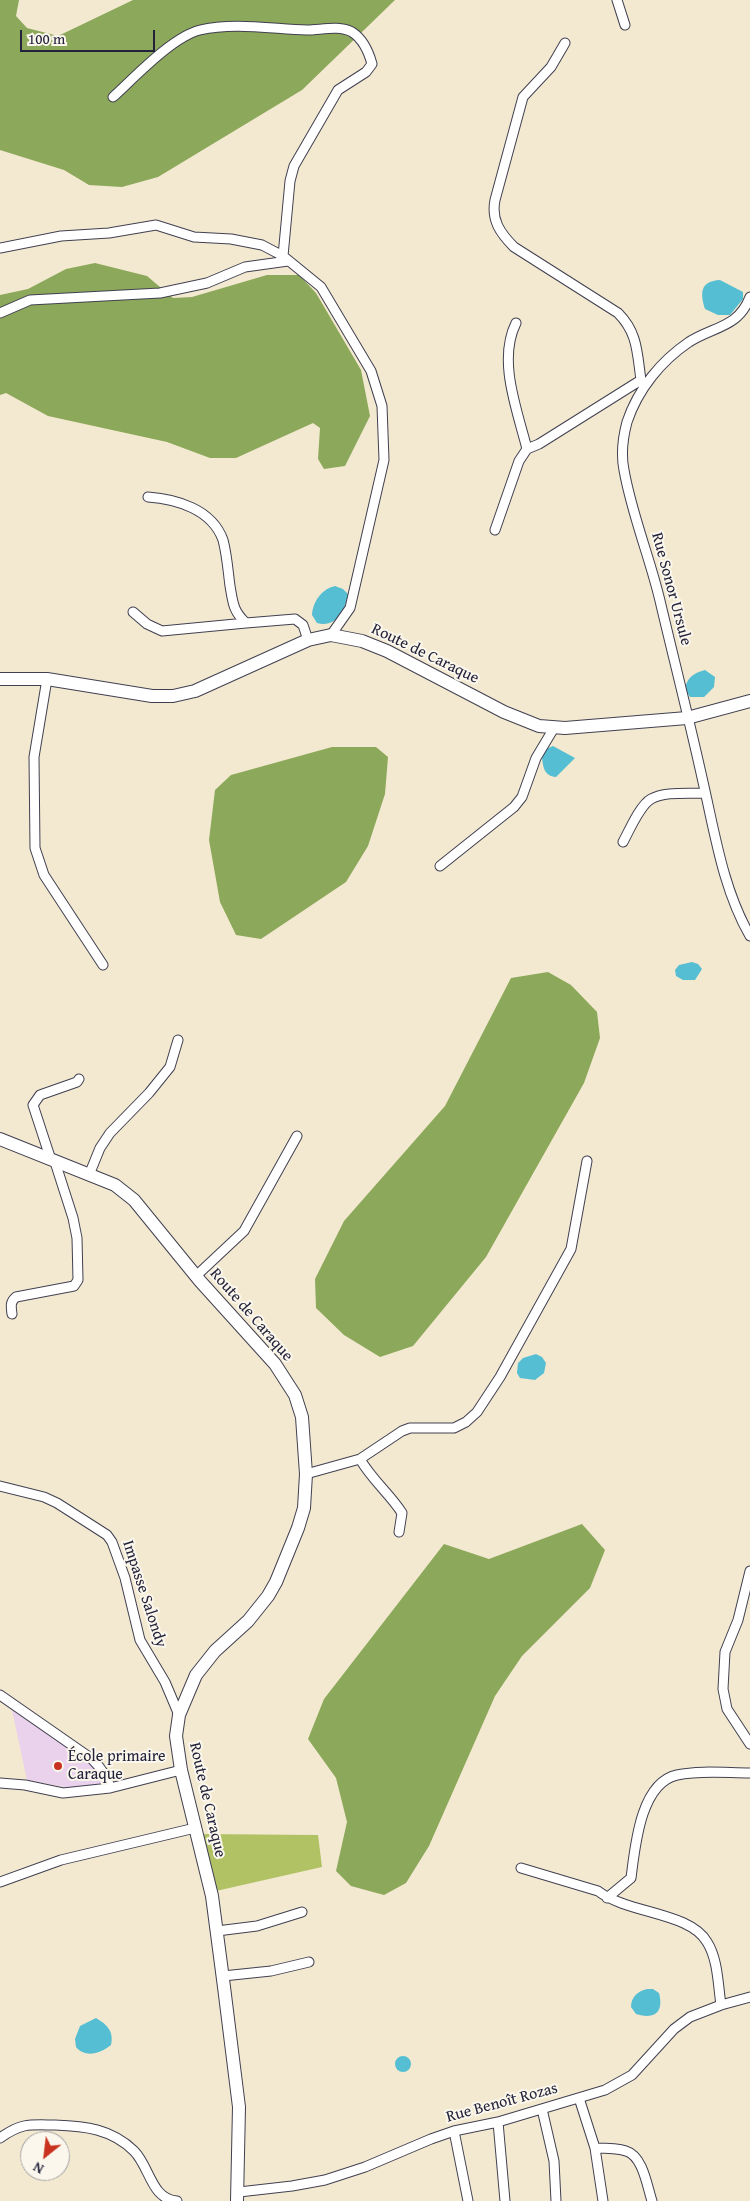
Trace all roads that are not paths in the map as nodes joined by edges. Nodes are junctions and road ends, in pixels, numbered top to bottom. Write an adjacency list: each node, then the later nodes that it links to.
1 (617, 0): 2 (street)
2 (625, 25)
3 (565, 43): 10 (street)
4 (113, 98): 6 (street)
5 (0, 248): 6 (street)
6 (286, 259): 8 (street); 16 (street)
7 (750, 297): 10 (street, Rue Sonor Ursule)
8 (0, 313)
9 (516, 323): 11 (street)
10 (644, 382): 11 (street); 21 (street, Rue Sonor Ursule)
11 (528, 449): 13 (street)
12 (148, 497): 15 (street)
13 (496, 530)
14 (133, 612): 15 (street)
15 (246, 624): 17 (street)
16 (331, 635): 17 (street, Route de Caraque); 22 (street, Route de Caraque)
17 (308, 640): 19 (street, Route de Caraque)
18 (0, 679): 19 (street, Route de Caraque)
19 (47, 679): 27 (street)
20 (750, 701): 21 (street, Route de Caraque)
21 (687, 718): 22 (street, Route de Caraque); 23 (street, Rue Sonor Ursule)
22 (554, 728): 25 (street)
23 (706, 792): 24 (street); 26 (street, Rue Sonor Ursule)
24 (623, 842)
25 (440, 866)
26 (750, 936)
27 (103, 965)
28 (178, 1040): 34 (street)
29 (80, 1079): 33 (street)
30 (297, 1136): 35 (street)
31 (0, 1138): 33 (street, Route de Caraque)
32 (587, 1160): 37 (street)
33 (53, 1161): 34 (street, Route de Caraque); 36 (street)
34 (89, 1175): 35 (street, Route de Caraque)
35 (196, 1276): 38 (street, Route de Caraque)
36 (12, 1314)
37 (360, 1459): 38 (street); 40 (street)
38 (306, 1474): 43 (street, Route de Caraque)
39 (0, 1486): 43 (street, Impasse Salondy)
40 (400, 1532)
41 (750, 1572): 44 (street)
42 (0, 1695): 48 (street)
43 (179, 1715): 45 (street, Route de Caraque)
44 (750, 1744)
45 (181, 1770): 48 (street); 49 (street, Route de Caraque)
46 (750, 1773): 52 (street)
47 (0, 1783): 48 (street)
48 (110, 1788)
49 (195, 1828): 51 (street); 54 (street, Route de Caraque)
50 (521, 1868): 52 (street)
51 (0, 1882)
52 (607, 1898): 58 (street)
53 (302, 1912): 54 (street)
54 (217, 1931): 56 (street, Route de Caraque)
55 (309, 1962): 56 (street)
56 (223, 1976): 65 (street, Route de Caraque)
57 (750, 1997): 58 (street, Rue Benoît Rozas)
58 (721, 2005): 59 (street, Rue Benoît Rozas)
59 (579, 2098): 60 (street, Rue Benoît Rozas); 64 (street)
60 (542, 2109): 61 (street, Rue Benoît Rozas); 69 (street)
61 (498, 2122): 62 (street, Rue Benoît Rozas); 68 (street)
62 (454, 2131): 65 (street, Rue Benoît Rozas); 67 (street)
63 (0, 2138): 66 (street)
64 (595, 2148): 70 (street); 71 (street)
65 (238, 2196)
66 (177, 2201)
67 (468, 2201)
68 (505, 2201)
69 (556, 2201)
70 (603, 2201)
71 (652, 2201)

